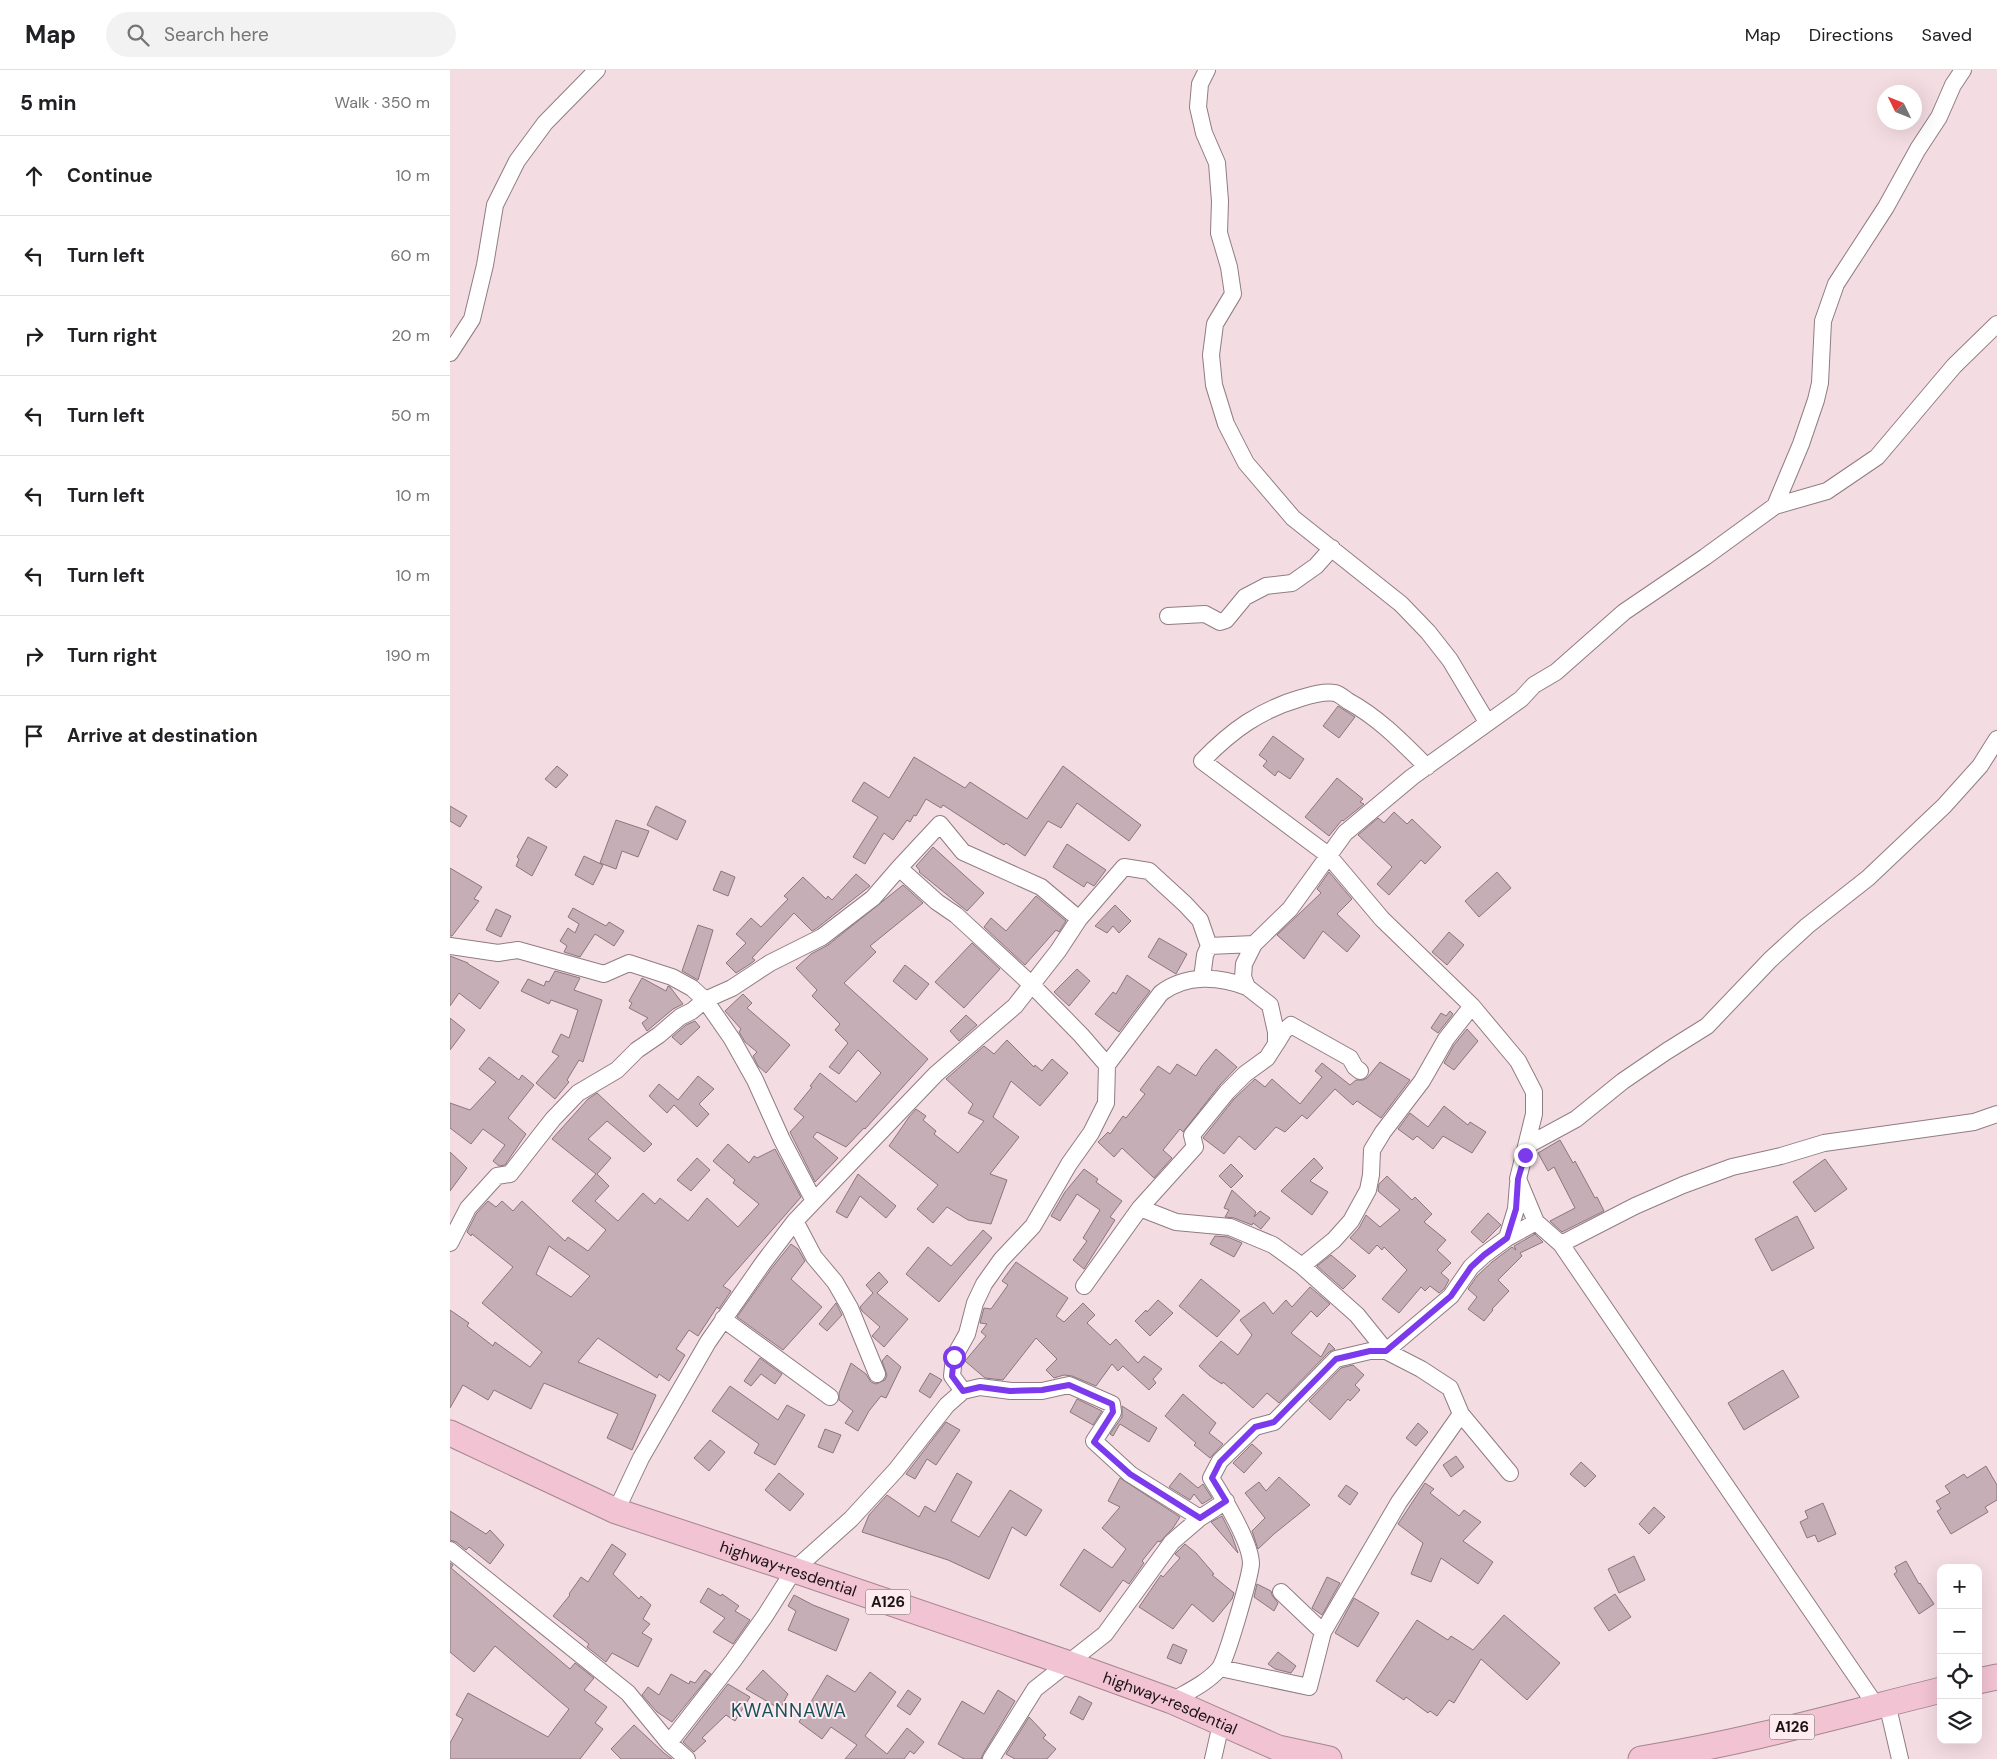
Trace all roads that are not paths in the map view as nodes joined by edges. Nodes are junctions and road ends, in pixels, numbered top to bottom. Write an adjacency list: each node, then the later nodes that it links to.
1 (597, 70): 5 (street)
2 (1963, 70): 6 (street)
3 (1202, 75): 7 (street)
4 (1997, 324): 6 (street)
5 (450, 353)
6 (1775, 506): 9 (street)
7 (1332, 548): 8 (street); 9 (street)
8 (1168, 616)
9 (1488, 722): 11 (street)
10 (1997, 739): 27 (street)
11 (1427, 767): 12 (street); 12 (street)
12 (1328, 854): 15 (street); 22 (street)
13 (899, 868): 14 (street); 19 (street); 21 (street)
14 (1079, 920): 17 (street); 19 (street)
15 (1254, 944): 17 (street); 20 (street)
16 (450, 946): 21 (street)
17 (1209, 946): 18 (street)
18 (1202, 978): 20 (street); 24 (street)
19 (1032, 985): 24 (street); 29 (street)
20 (1247, 988): 23 (street)
21 (705, 1000): 29 (street); 34 (street)
22 (1472, 1006): 27 (street); 36 (street)
23 (1276, 1044): 25 (street); 30 (street)
24 (1106, 1065): 41 (street)
25 (1360, 1071)
26 (1997, 1114): 35 (street)
27 (1528, 1144): 28 (street)
28 (1518, 1179): 32 (street); 33 (street)
29 (814, 1201): 31 (street)
30 (1140, 1208): 36 (street); 37 (street)
31 (796, 1221): 38 (street); 40 (street)
32 (1536, 1222): 33 (street); 35 (street)
33 (1507, 1238): 39 (street)
34 (450, 1243)
35 (1561, 1244): 59 (street)
36 (1302, 1266): 39 (street)
37 (1084, 1286)
38 (724, 1319): 42 (street); 47 (street)
39 (1386, 1351): 43 (street); 46 (street)
40 (877, 1374)
41 (963, 1391): 48 (street); 50 (street)
42 (830, 1397)
43 (1461, 1414): 45 (street); 52 (street)
44 (450, 1433): 47 (highway, highway+resdential / A126)
45 (1510, 1473)
46 (1226, 1501): 48 (street); 54 (street)
47 (616, 1511): 50 (highway, highway+resdential / A126)
48 (1200, 1518): 53 (street)
49 (450, 1550): 61 (street)
50 (794, 1570): 53 (highway, highway+resdential / A126); 61 (street)
51 (1281, 1592): 52 (street)
52 (1323, 1632): 54 (street)
53 (1067, 1663): 58 (highway, highway+resdential / A126); 63 (street)
54 (1220, 1668): 58 (street)
55 (1997, 1676): 56 (highway)
56 (1982, 1680)
57 (1937, 1691): 59 (highway, A126)
58 (1172, 1701): 60 (highway, highway+resdential / A126)
59 (1882, 1705): 66 (highway, A126); 67 (street)
60 (1221, 1724): 64 (street); 65 (highway, highway+resdential / A126)
61 (669, 1743): 62 (street)
62 (687, 1759)
63 (991, 1759)
64 (1213, 1759)
65 (1329, 1759)
66 (1641, 1759)
67 (1900, 1759)

